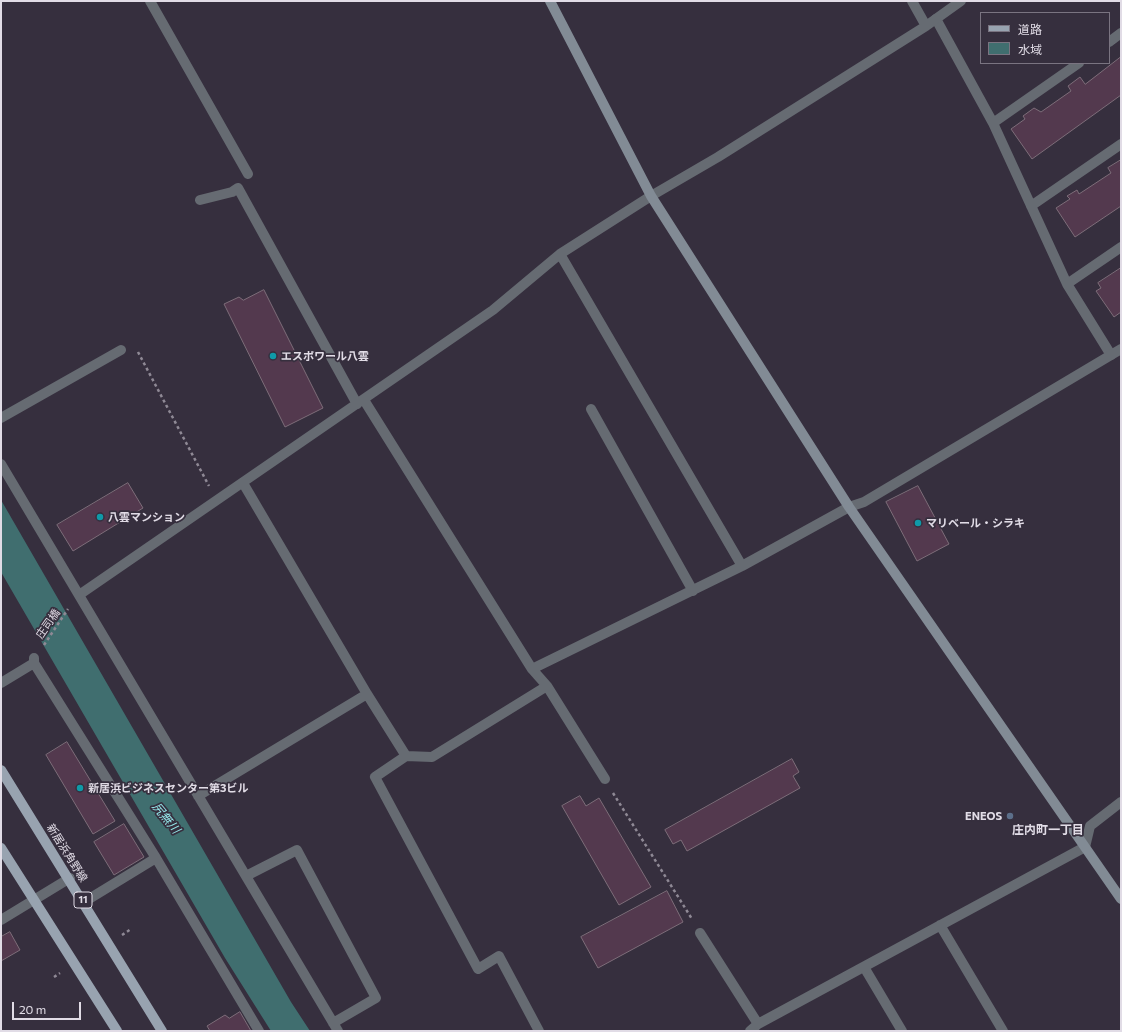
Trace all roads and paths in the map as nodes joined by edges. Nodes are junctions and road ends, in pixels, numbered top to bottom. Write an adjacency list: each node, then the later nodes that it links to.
1 (150, 1): 12 (street)
2 (550, 1): 13 (street)
3 (912, 1): 6 (street)
4 (961, 1): 5 (street)
5 (936, 19): 6 (street); 10 (street)
6 (926, 26): 13 (street)
7 (1121, 33): 8 (street)
8 (1110, 41)
9 (1077, 64): 10 (street)
10 (992, 123): 15 (street)
11 (1121, 144): 15 (street)
12 (248, 174)
13 (651, 196): 17 (street); 28 (street)
14 (200, 200): 22 (street)
15 (1031, 206): 18 (street)
16 (1121, 247): 18 (street)
17 (560, 254): 22 (street); 29 (street)
18 (1067, 284): 21 (street)
19 (1121, 349): 21 (street)
20 (121, 350): 24 (street); 27 (path)
21 (1111, 355): 28 (street)
22 (360, 402): 26 (street); 34 (street)
23 (591, 409): 30 (street)
24 (1, 418)
25 (1, 464): 31 (street)
26 (244, 483): 27 (street); 37 (street)
27 (217, 501): 31 (street)
28 (849, 507): 29 (street); 43 (street)
29 (742, 566): 30 (street)
30 (693, 591): 34 (street)
31 (79, 595): 41 (street)
32 (70, 606): 33 (path, 庄司橋)
33 (34, 660): 35 (street); 45 (street)
34 (532, 669): 36 (street)
35 (1, 683)
36 (547, 686): 38 (street); 40 (street)
37 (367, 694): 38 (street); 41 (street)
38 (406, 756): 60 (street)
39 (1, 770): 47 (main road, 新居浜角野線 / 11)
40 (605, 779): 53 (path)
41 (198, 796): 46 (street)
42 (1121, 802): 43 (street)
43 (1085, 847): 48 (street); 52 (street)
44 (1, 848): 49 (main road)
45 (156, 858): 50 (street); 59 (street)
46 (246, 876): 56 (street); 56 (street)
47 (70, 878): 49 (street); 50 (main road, 新居浜角野線 / 11)
48 (1121, 899)
49 (34, 900): 51 (street); 57 (main road)
50 (84, 902): 58 (main road, 新居浜角野線 / 11)
51 (1, 920)
52 (940, 925): 54 (street); 63 (street)
53 (700, 933): 55 (street)
54 (864, 967): 55 (street); 62 (street)
55 (758, 1024): 61 (street)
56 (335, 1027)
57 (117, 1031)
58 (162, 1031)
59 (259, 1031)
60 (539, 1031)
61 (750, 1031)
62 (902, 1031)
63 (1003, 1031)

